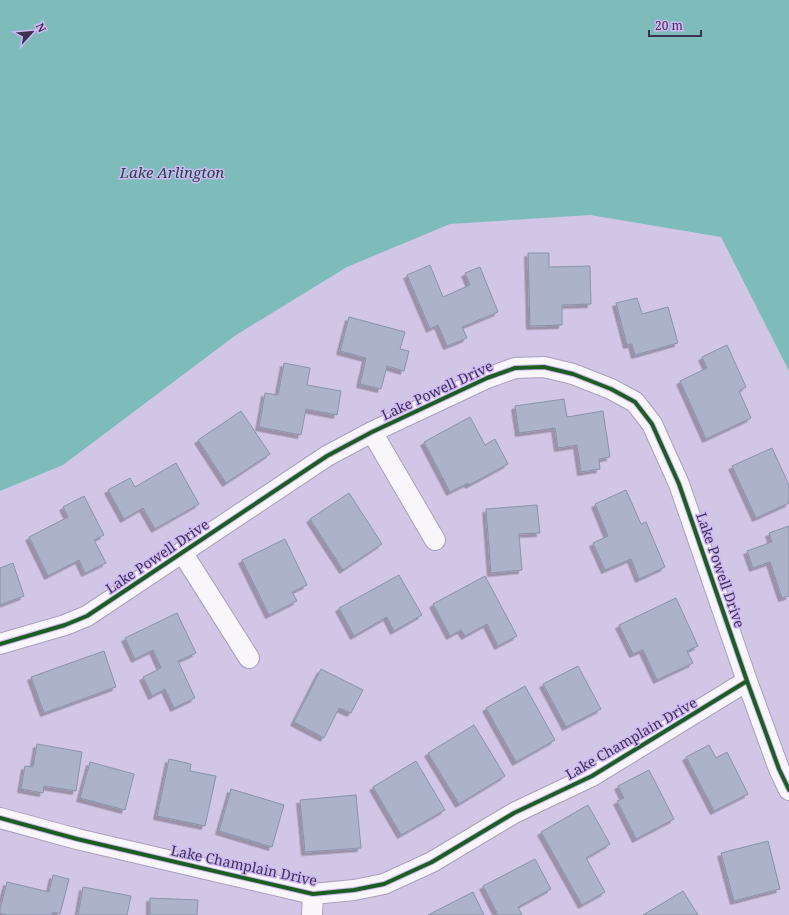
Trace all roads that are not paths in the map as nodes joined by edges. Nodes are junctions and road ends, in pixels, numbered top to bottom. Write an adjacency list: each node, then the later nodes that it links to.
1 (372, 432): 2 (street); 3 (street, Lake Powell Drive); 6 (street, Lake Powell Drive)
2 (435, 540)
3 (182, 552): 4 (street, Lake Powell Drive); 5 (street)
4 (0, 644)
5 (249, 658)
6 (747, 681): 7 (street, Lake Powell Drive); 9 (street, Lake Champlain Drive)
7 (789, 790)
8 (0, 818): 9 (street, Lake Champlain Drive)
9 (313, 894): 10 (street)
10 (312, 915)

